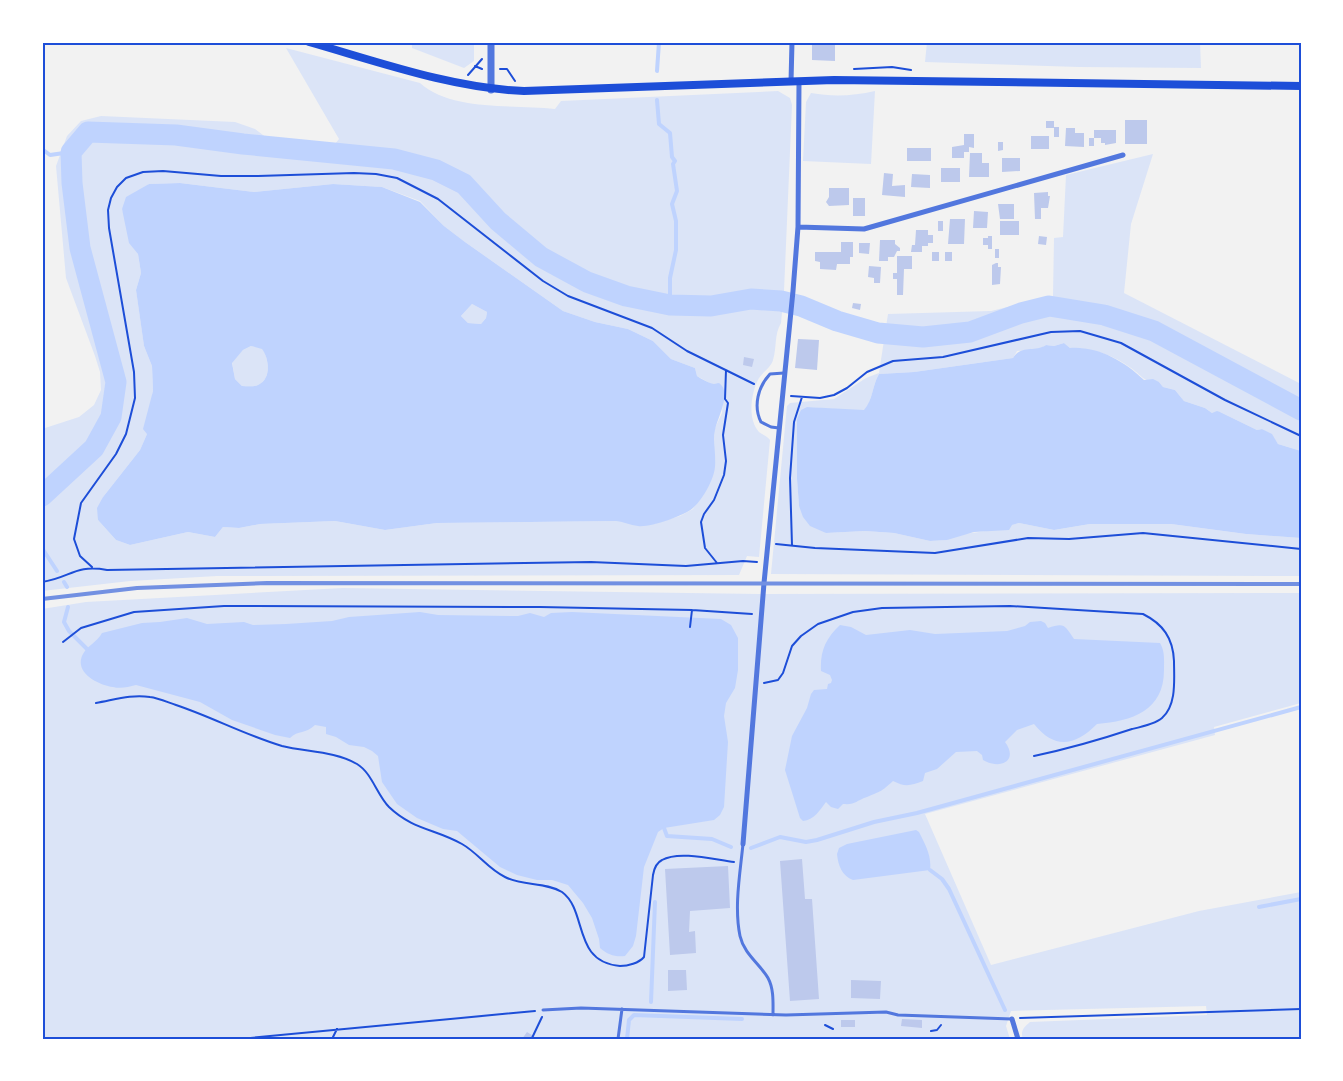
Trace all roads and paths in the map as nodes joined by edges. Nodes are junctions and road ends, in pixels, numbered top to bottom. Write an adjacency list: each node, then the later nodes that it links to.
1 (309, 42): 8 (main road)
2 (491, 42): 8 (street)
3 (792, 42): 6 (street)
4 (482, 50): 5 (path)
5 (468, 75)
6 (795, 82): 7 (main road); 8 (main road); 10 (street)
7 (1301, 86)
8 (491, 90)
9 (1123, 155): 10 (street)
10 (798, 227): 12 (street)
11 (726, 370): 13 (path); 21 (path); 23 (path)
12 (784, 373): 13 (lane); 14 (street)
13 (761, 387): 16 (lane)
14 (782, 395): 15 (path); 16 (street)
15 (802, 397): 17 (path); 19 (path)
16 (779, 428): 18 (street)
17 (1301, 436)
18 (768, 543): 19 (path); 22 (street)
19 (792, 545): 20 (path)
20 (1301, 549)
21 (717, 563): 22 (path); 23 (path)
22 (766, 563): 26 (street)
23 (92, 567): 24 (path)
24 (42, 582)
25 (692, 610): 26 (path); 27 (path); 28 (path)
26 (761, 615): 29 (street)
27 (690, 627)
28 (65, 641)
29 (756, 682): 31 (path); 32 (street)
30 (96, 703): 33 (path)
31 (1034, 756)
32 (743, 844): 33 (lane)
33 (741, 864): 37 (lane)
34 (622, 1009): 36 (lane); 37 (lane); 47 (lane)
35 (1301, 1009): 39 (path)
36 (543, 1010): 41 (path); 46 (path)
37 (773, 1015): 38 (lane)
38 (942, 1016): 39 (lane); 43 (path)
39 (1011, 1019): 48 (street)
40 (825, 1025): 42 (path)
41 (337, 1029): 44 (path); 45 (path)
42 (832, 1029)
43 (931, 1031)
44 (239, 1039)
45 (332, 1039)
46 (533, 1039)
47 (618, 1039)
48 (1018, 1039)

